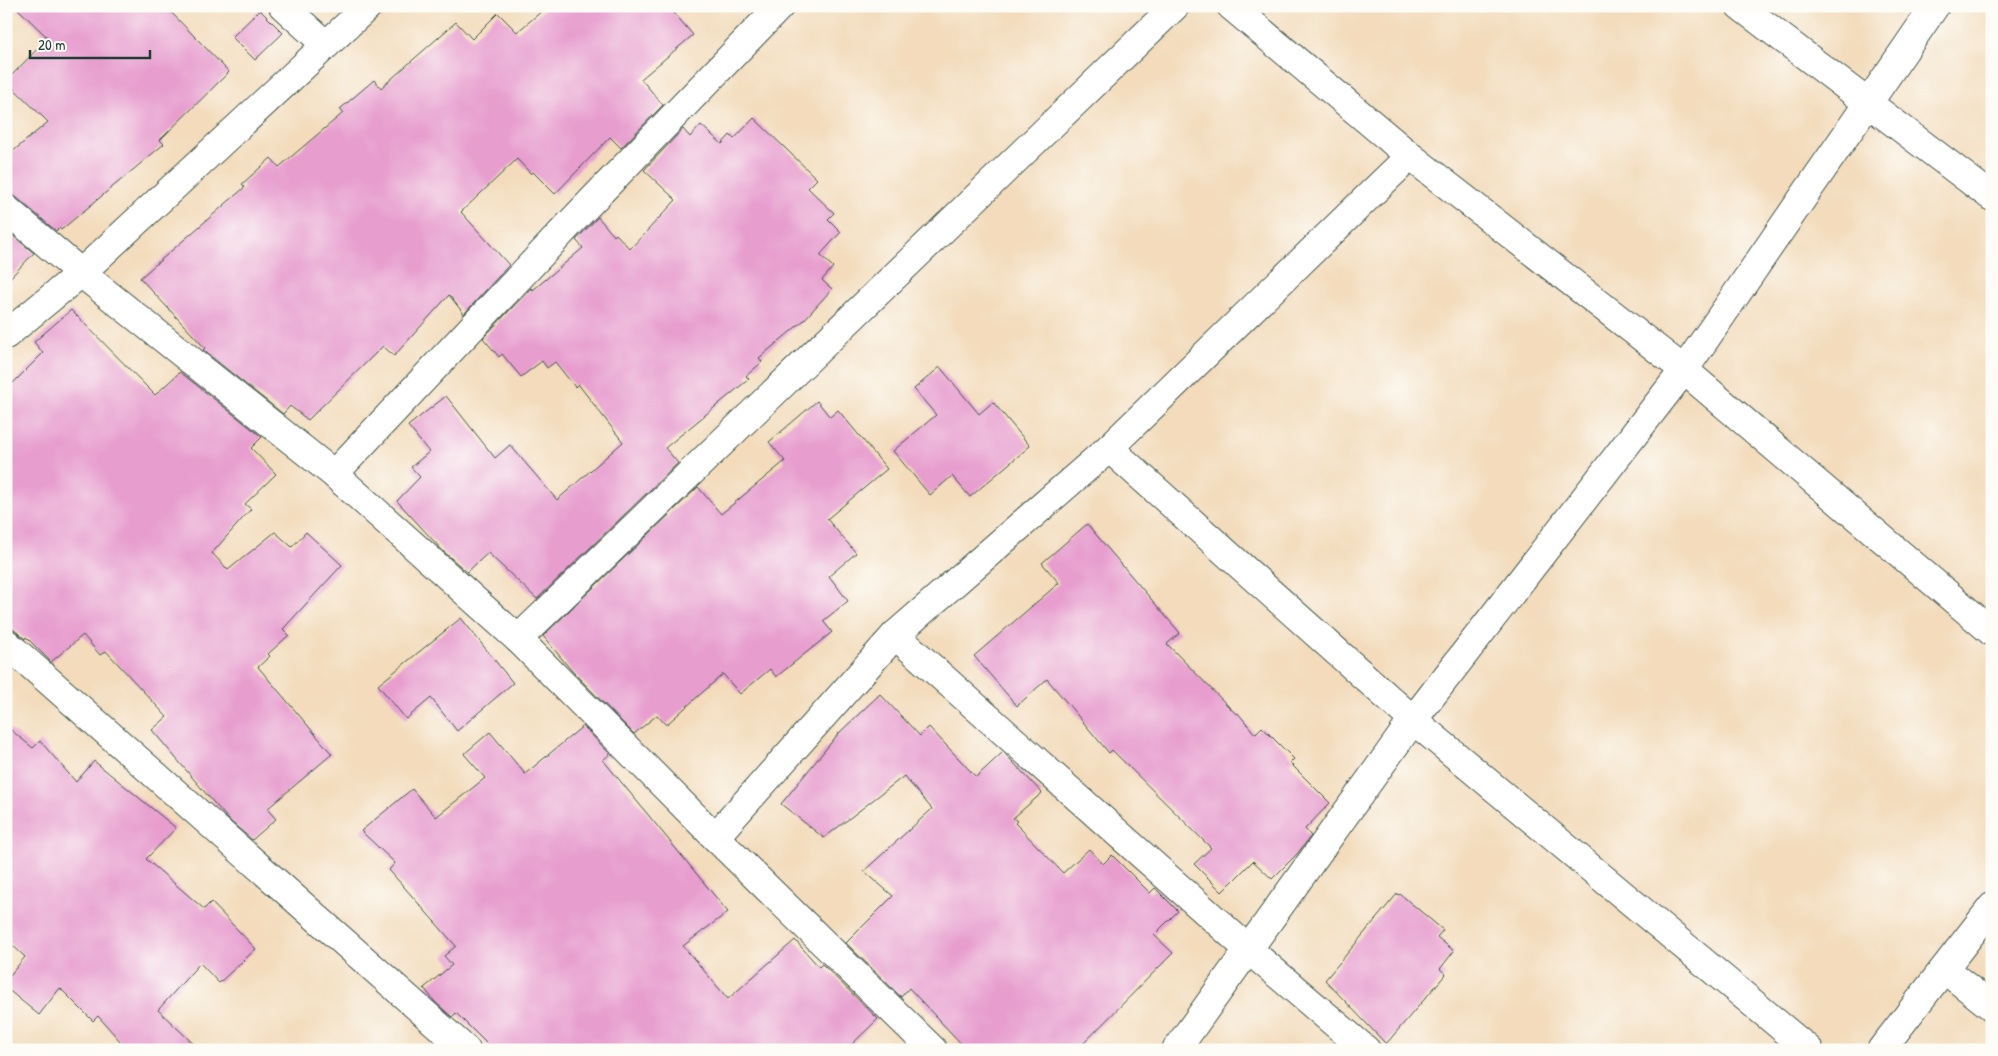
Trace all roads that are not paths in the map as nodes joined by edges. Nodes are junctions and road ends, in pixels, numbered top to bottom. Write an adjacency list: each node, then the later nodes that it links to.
1 (283, 6): 8 (street)
2 (368, 6): 8 (street)
3 (780, 6): 17 (street)
4 (1175, 6): 20 (street)
5 (1230, 6): 10 (street)
6 (1740, 6): 9 (street)
7 (1935, 6): 9 (street)
8 (326, 46): 13 (street)
9 (1868, 102): 11 (street); 15 (street)
10 (1410, 156): 15 (street); 16 (street)
11 (1992, 197)
12 (6, 210): 13 (street)
13 (81, 273): 14 (street); 17 (street)
14 (6, 335)
15 (1684, 370): 18 (street); 22 (street)
16 (1109, 448): 19 (street); 22 (street)
17 (334, 474): 20 (street)
18 (1992, 632)
19 (895, 635): 23 (street); 25 (street)
20 (518, 639): 23 (street)
21 (6, 643): 28 (street)
22 (1413, 720): 25 (street); 32 (street)
23 (715, 837): 29 (street)
24 (1992, 907): 26 (street)
25 (1249, 950): 30 (street); 31 (street)
26 (1944, 968): 27 (street); 33 (street)
27 (1992, 1007)
28 (466, 1050)
29 (933, 1050)
30 (1176, 1050)
31 (1366, 1050)
32 (1809, 1050)
33 (1881, 1050)

